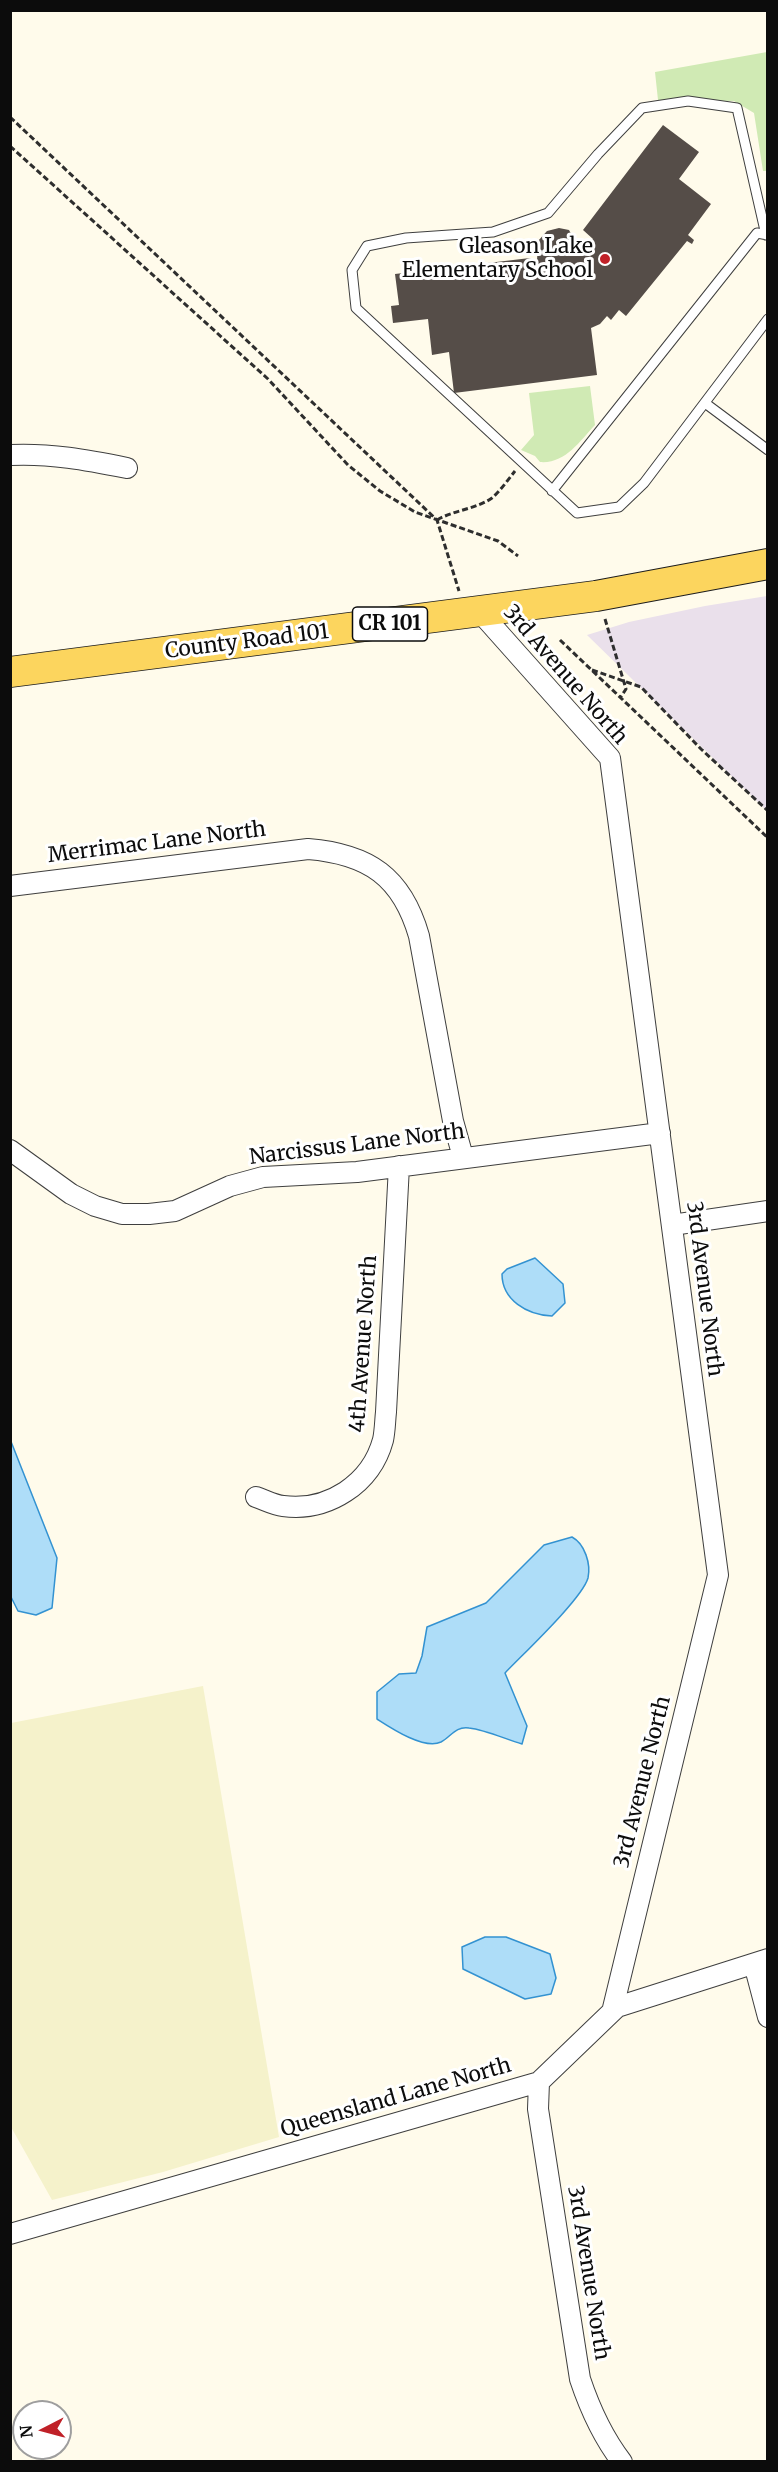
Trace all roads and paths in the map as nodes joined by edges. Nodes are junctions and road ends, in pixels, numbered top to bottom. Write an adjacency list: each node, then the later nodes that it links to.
1 (10, 117): 11 (path)
2 (10, 146): 11 (path)
3 (767, 235): 8 (lane); 10 (lane)
4 (768, 320): 5 (lane)
5 (705, 403): 6 (lane); 10 (lane)
6 (768, 450)
7 (10, 455): 9 (street)
8 (522, 463): 10 (lane); 11 (path)
9 (127, 468)
10 (552, 491)
11 (437, 520): 12 (path); 14 (path)
12 (518, 556)
13 (768, 564): 14 (main road, County Road 101 / CR 101)
14 (469, 602): 18 (main road, County Road 101 / CR 101); 24 (street, 3rd Avenue North)
15 (606, 619): 19 (path)
16 (560, 640): 17 (path)
17 (591, 669): 19 (path); 20 (path)
18 (10, 672)
19 (625, 682): 20 (path); 21 (path)
20 (620, 698): 22 (path)
21 (768, 811)
22 (768, 838)
23 (10, 886): 26 (street, Merrimac Lane North)
24 (660, 1133): 26 (street, Narcissus Lane North); 29 (street, 3rd Avenue North)
25 (10, 1150): 27 (street, Narcissus Lane North)
26 (463, 1157): 27 (street, Narcissus Lane North)
27 (399, 1166): 30 (street, 4th Avenue North)
28 (768, 1211): 29 (street)
29 (672, 1225): 32 (street, 3rd Avenue North)
30 (256, 1497)
31 (761, 1961): 32 (street, Queensland Lane North); 33 (street)
32 (612, 2012): 34 (street, Queensland Lane North)
33 (768, 2017)
34 (538, 2082): 35 (street, Queensland Lane North); 36 (street, 3rd Avenue North)
35 (10, 2234)
36 (622, 2462)

